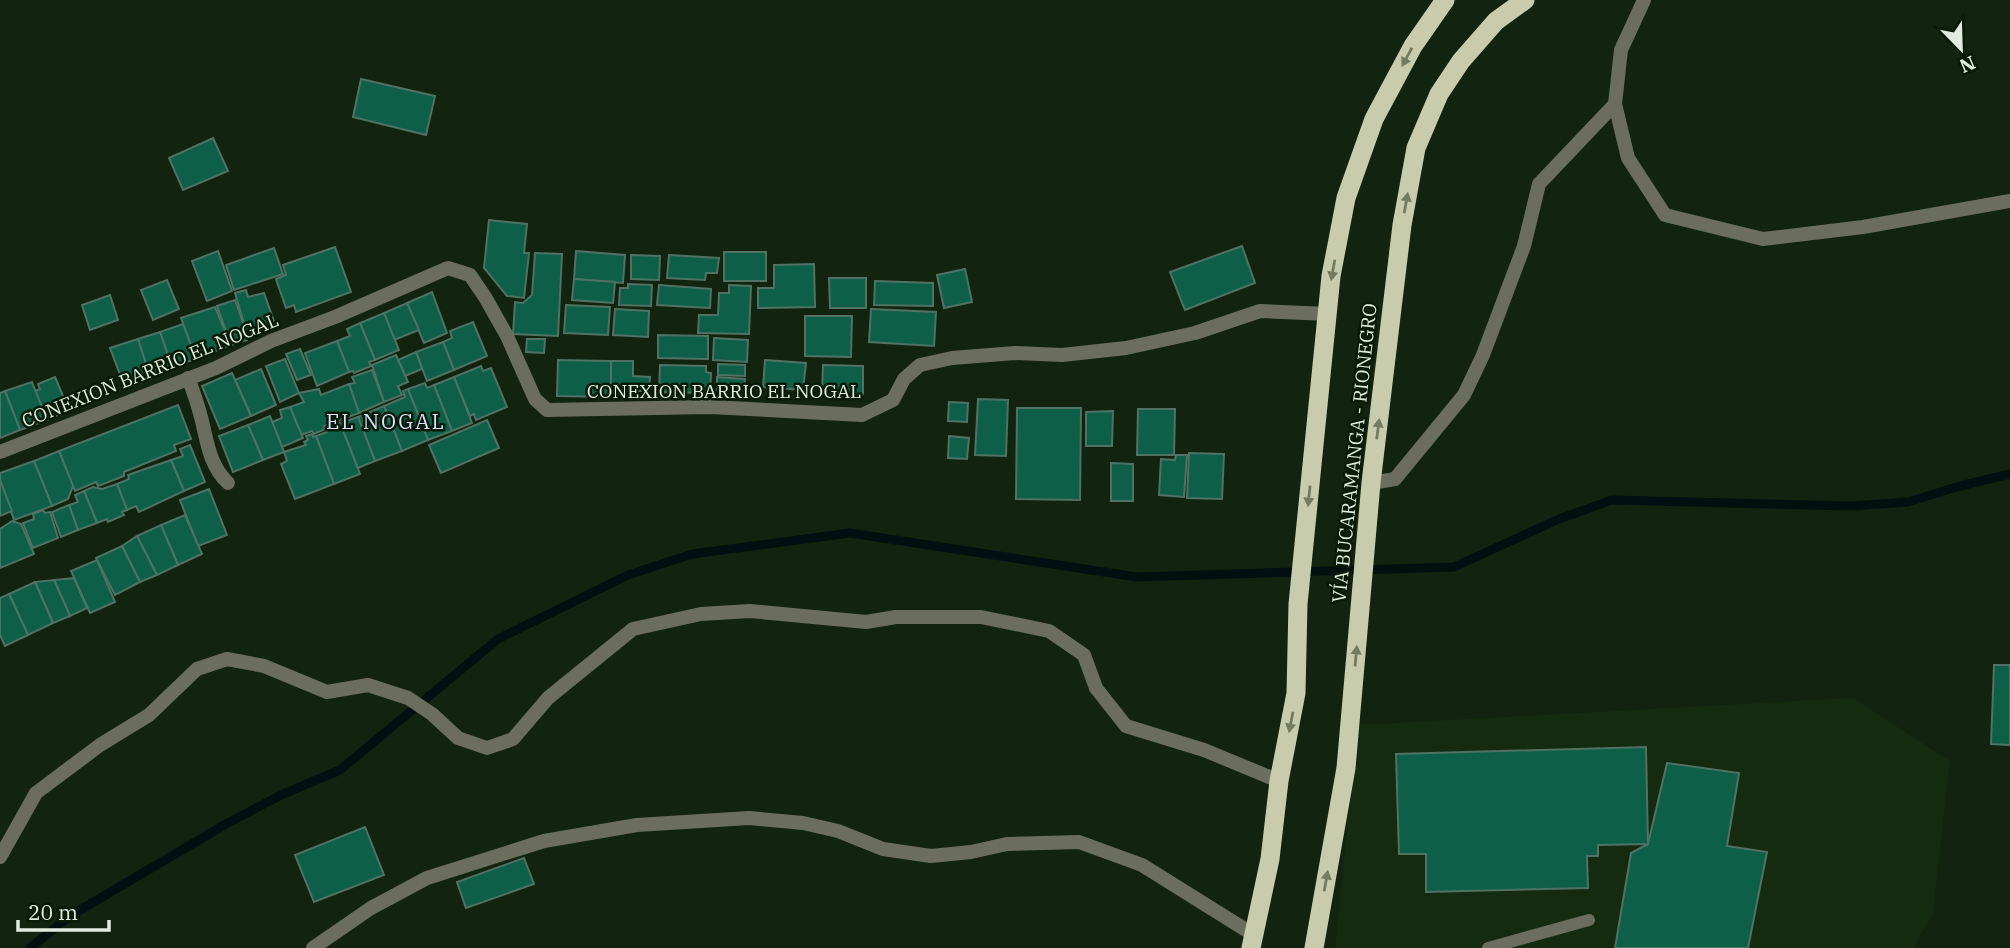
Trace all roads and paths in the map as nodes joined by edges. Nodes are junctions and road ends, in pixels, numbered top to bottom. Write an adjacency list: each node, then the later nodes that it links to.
1 (1445, 0): 6 (highway, VÍA BUCARAMANGA - RIONEGRO, one-way to 6)
2 (1525, 0): 10 (highway, VÍA BUCARAMANGA - RIONEGRO, one-way to 2)
3 (1644, 0): 4 (street)
4 (1615, 104): 5 (street); 10 (street)
5 (2010, 201)
6 (1328, 314): 7 (street, CONEXION BARRIO EL NOGAL); 11 (highway, VÍA BUCARAMANGA - RIONEGRO, one-way to 11)
7 (188, 378): 8 (street, CONEXION BARRIO EL NOGAL); 9 (street)
8 (0, 452)
9 (228, 483)
10 (1371, 483): 16 (highway, VÍA BUCARAMANGA - RIONEGRO, one-way to 10)
11 (1279, 781): 12 (street); 14 (highway, VÍA BUCARAMANGA - RIONEGRO)
12 (0, 857)
13 (1589, 920): 17 (lane)
14 (1252, 942): 15 (street)
15 (313, 948)
16 (1314, 948)
17 (1488, 948)

